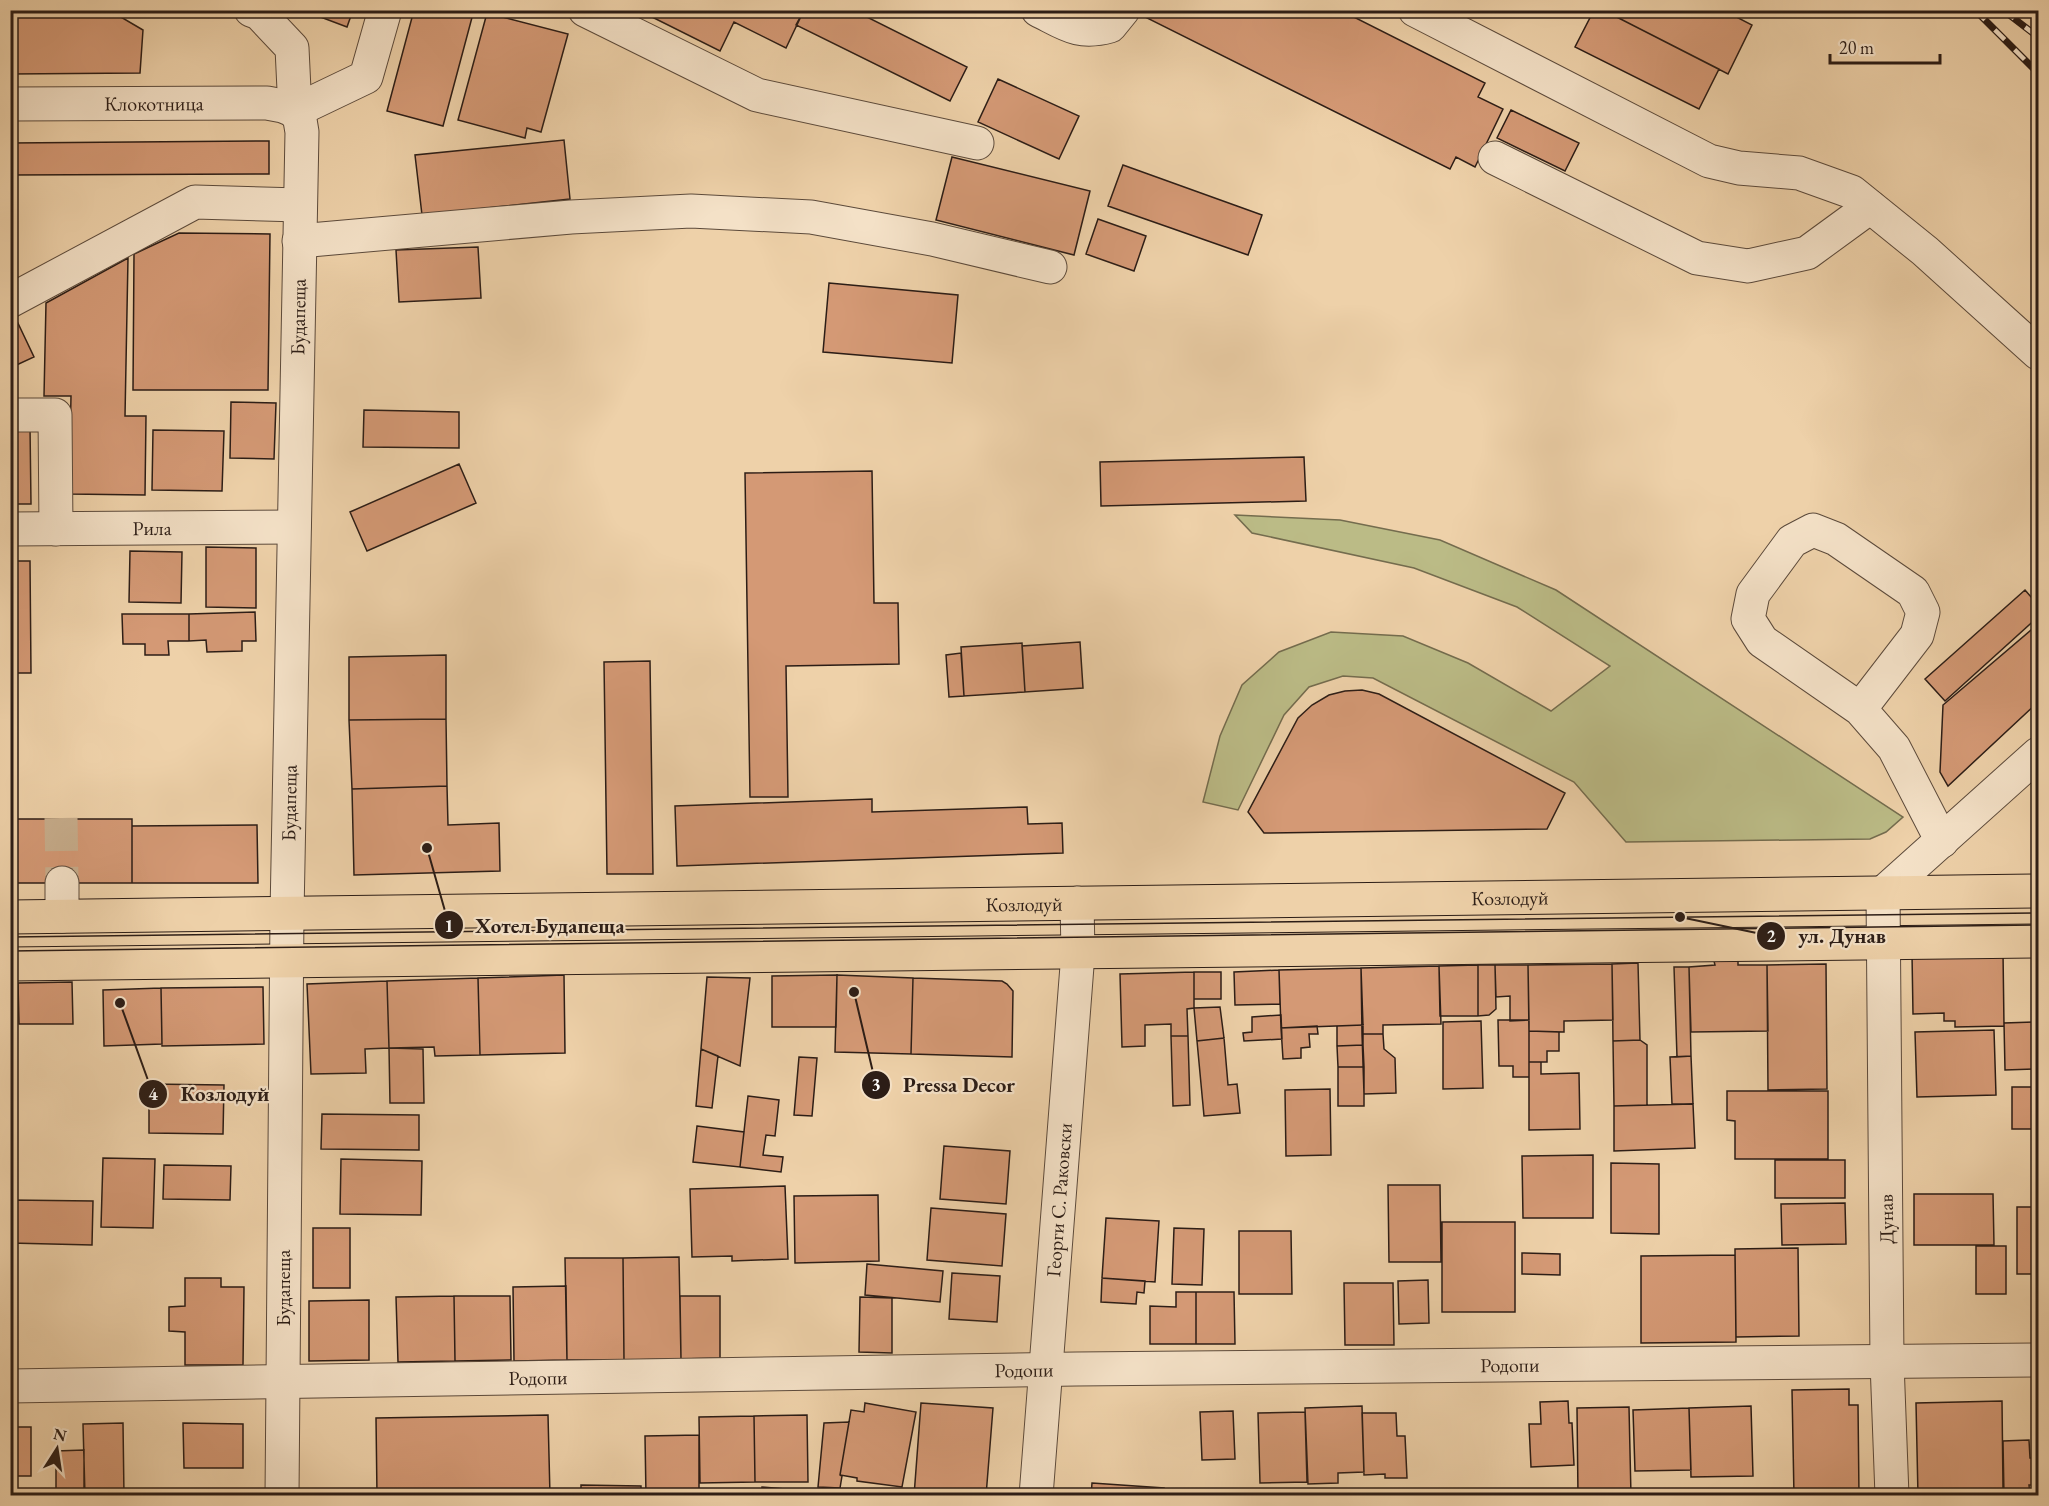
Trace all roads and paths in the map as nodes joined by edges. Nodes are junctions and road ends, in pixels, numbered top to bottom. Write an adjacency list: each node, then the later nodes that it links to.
1 (251, 10): 8 (street, Будапеща)
2 (385, 10): 8 (street)
3 (585, 10): 9 (street)
4 (1038, 10): 5 (street)
5 (1123, 10)
6 (1415, 10): 12 (street)
7 (10, 104): 8 (street, Клокотница)
8 (295, 111): 11 (street, Будапеща)
9 (977, 143)
10 (1495, 158): 12 (street)
11 (300, 205): 13 (street, Будапеща); 15 (street)
12 (1870, 207): 16 (street)
13 (299, 241): 14 (street); 18 (street, Будапеща)
14 (1050, 267)
15 (10, 301)
16 (2038, 353)
17 (10, 415): 19 (street)
18 (294, 527): 19 (street, Рила); 28 (street, Будапеща)
19 (56, 528): 20 (street, Рила)
20 (10, 529)
21 (1860, 709): 21 (street); 23 (street)
22 (2038, 754): 23 (street)
23 (1942, 841): 26 (street)
24 (62, 883): 29 (street)
25 (2038, 891): 26 (main road, Козлодуй)
26 (1883, 893): 27 (main road, Козлодуй); 32 (street, Дунав)
27 (1077, 903): 28 (main road, Козлодуй); 33 (street, Георги С. Раковски)
28 (287, 914): 29 (main road, Козлодуй); 34 (street, Будапеща)
29 (62, 916): 30 (main road, Козлодуй)
30 (10, 917)
31 (2038, 940): 32 (main road)
32 (1883, 942): 33 (main road); 37 (street, Дунав)
33 (1078, 953): 34 (main road); 38 (street, Георги С. Раковски)
34 (286, 960): 35 (main road); 39 (street, Будапеща)
35 (10, 964)
36 (2038, 1360): 37 (street, Родопи)
37 (1887, 1362): 38 (street, Родопи); 43 (street, Дунав)
38 (1046, 1369): 39 (street, Родопи); 42 (street, Георги С. Раковски)
39 (283, 1382): 40 (street, Родопи); 41 (street, Будапеща)
40 (10, 1386)
41 (282, 1496)
42 (1036, 1496)
43 (1892, 1496)

